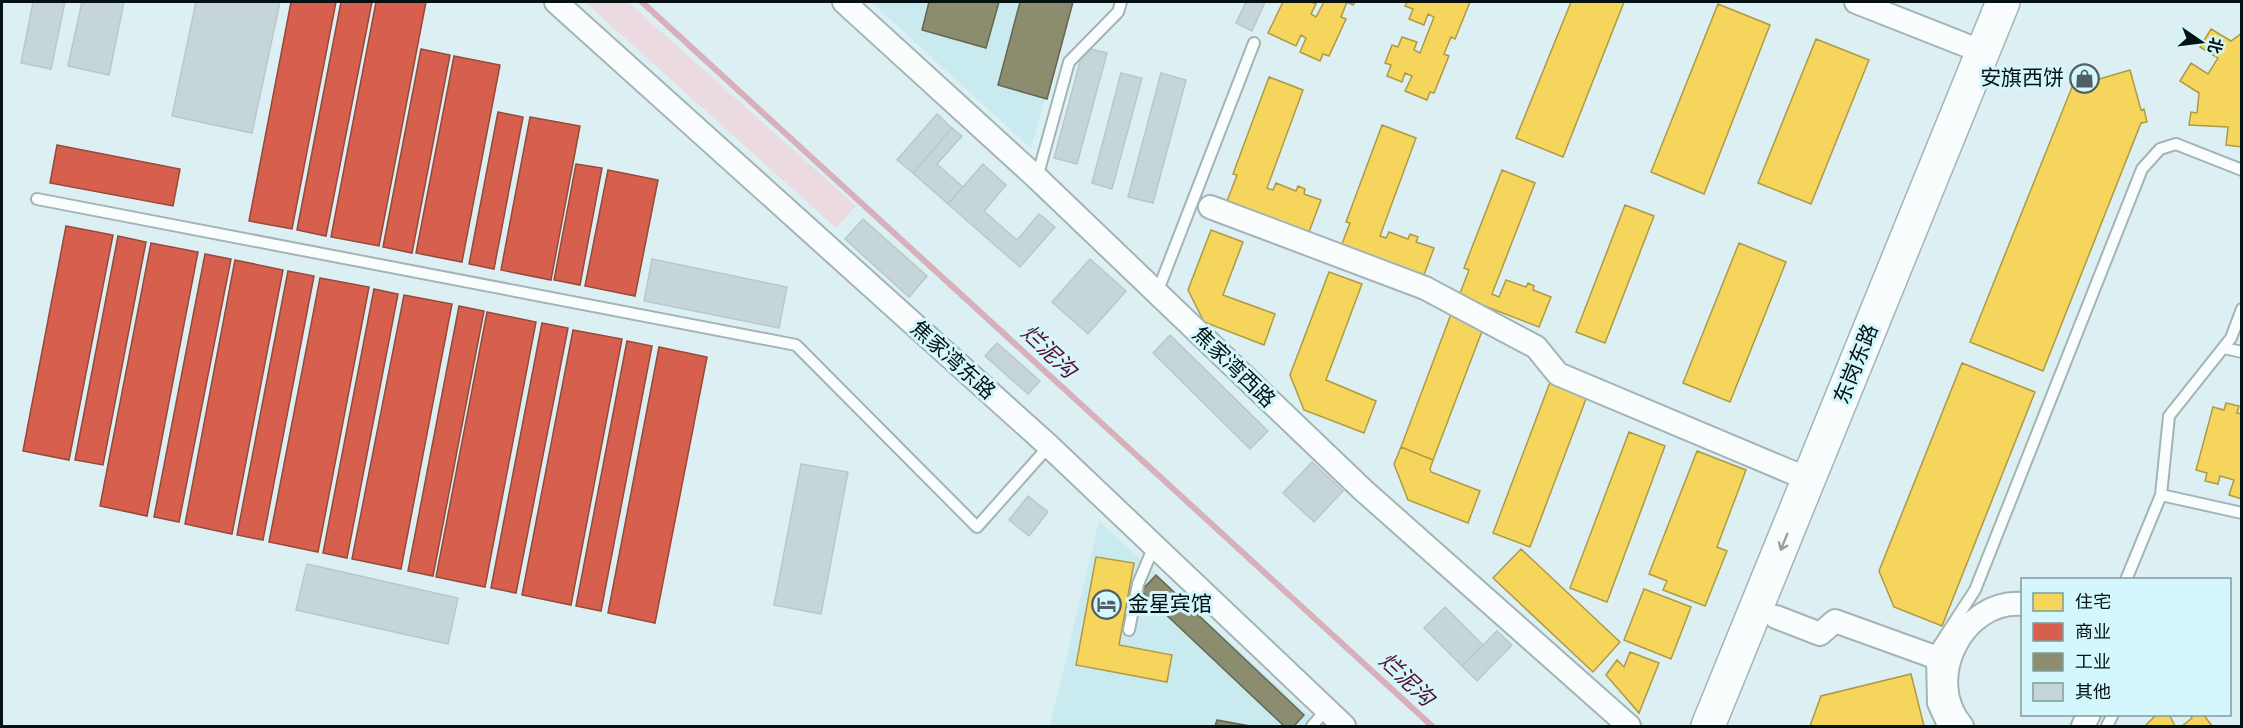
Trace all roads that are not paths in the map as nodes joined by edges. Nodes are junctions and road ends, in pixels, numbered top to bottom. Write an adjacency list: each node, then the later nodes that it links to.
1 (556, 2): 17 (street, 焦家湾东路)
2 (844, 2): 10 (street, 焦家湾西路)
3 (1122, 2): 10 (lane)
4 (1856, 2): 8 (street)
5 (2003, 2): 8 (main road, 东岗东路)
6 (2026, 2): 24 (main road, 东岗东路)
7 (1254, 43): 13 (lane)
8 (1983, 52): 18 (main road, 东岗东路)
9 (2241, 170): 26 (lane)
10 (1037, 178): 13 (street, 焦家湾西路)
11 (37, 199): 17 (lane)
12 (1210, 207): 18 (street)
13 (1157, 293): 29 (street, 焦家湾西路)
14 (2241, 309): 15 (lane)
15 (2224, 348): 16 (lane); 19 (lane)
16 (2241, 352)
17 (1049, 446): 21 (street, 焦家湾东路)
18 (1810, 480): 30 (main road, 东岗东路, one-way to 30)
19 (2161, 495): 20 (lane); 22 (lane)
20 (2241, 513)
21 (1154, 546): 25 (lane); 27 (street, 焦家湾东路)
22 (2126, 578)
23 (2021, 604): 26 (street)
24 (1776, 617): 26 (street); 31 (main road, 东岗东路)
25 (1129, 630)
26 (1940, 658): 32 (lane); 33 (street)
27 (1319, 718): 28 (street, 焦家湾东路)
28 (1344, 726)
29 (1629, 726)
30 (1708, 726)
31 (1731, 726)
32 (1943, 726)
33 (1962, 726)

